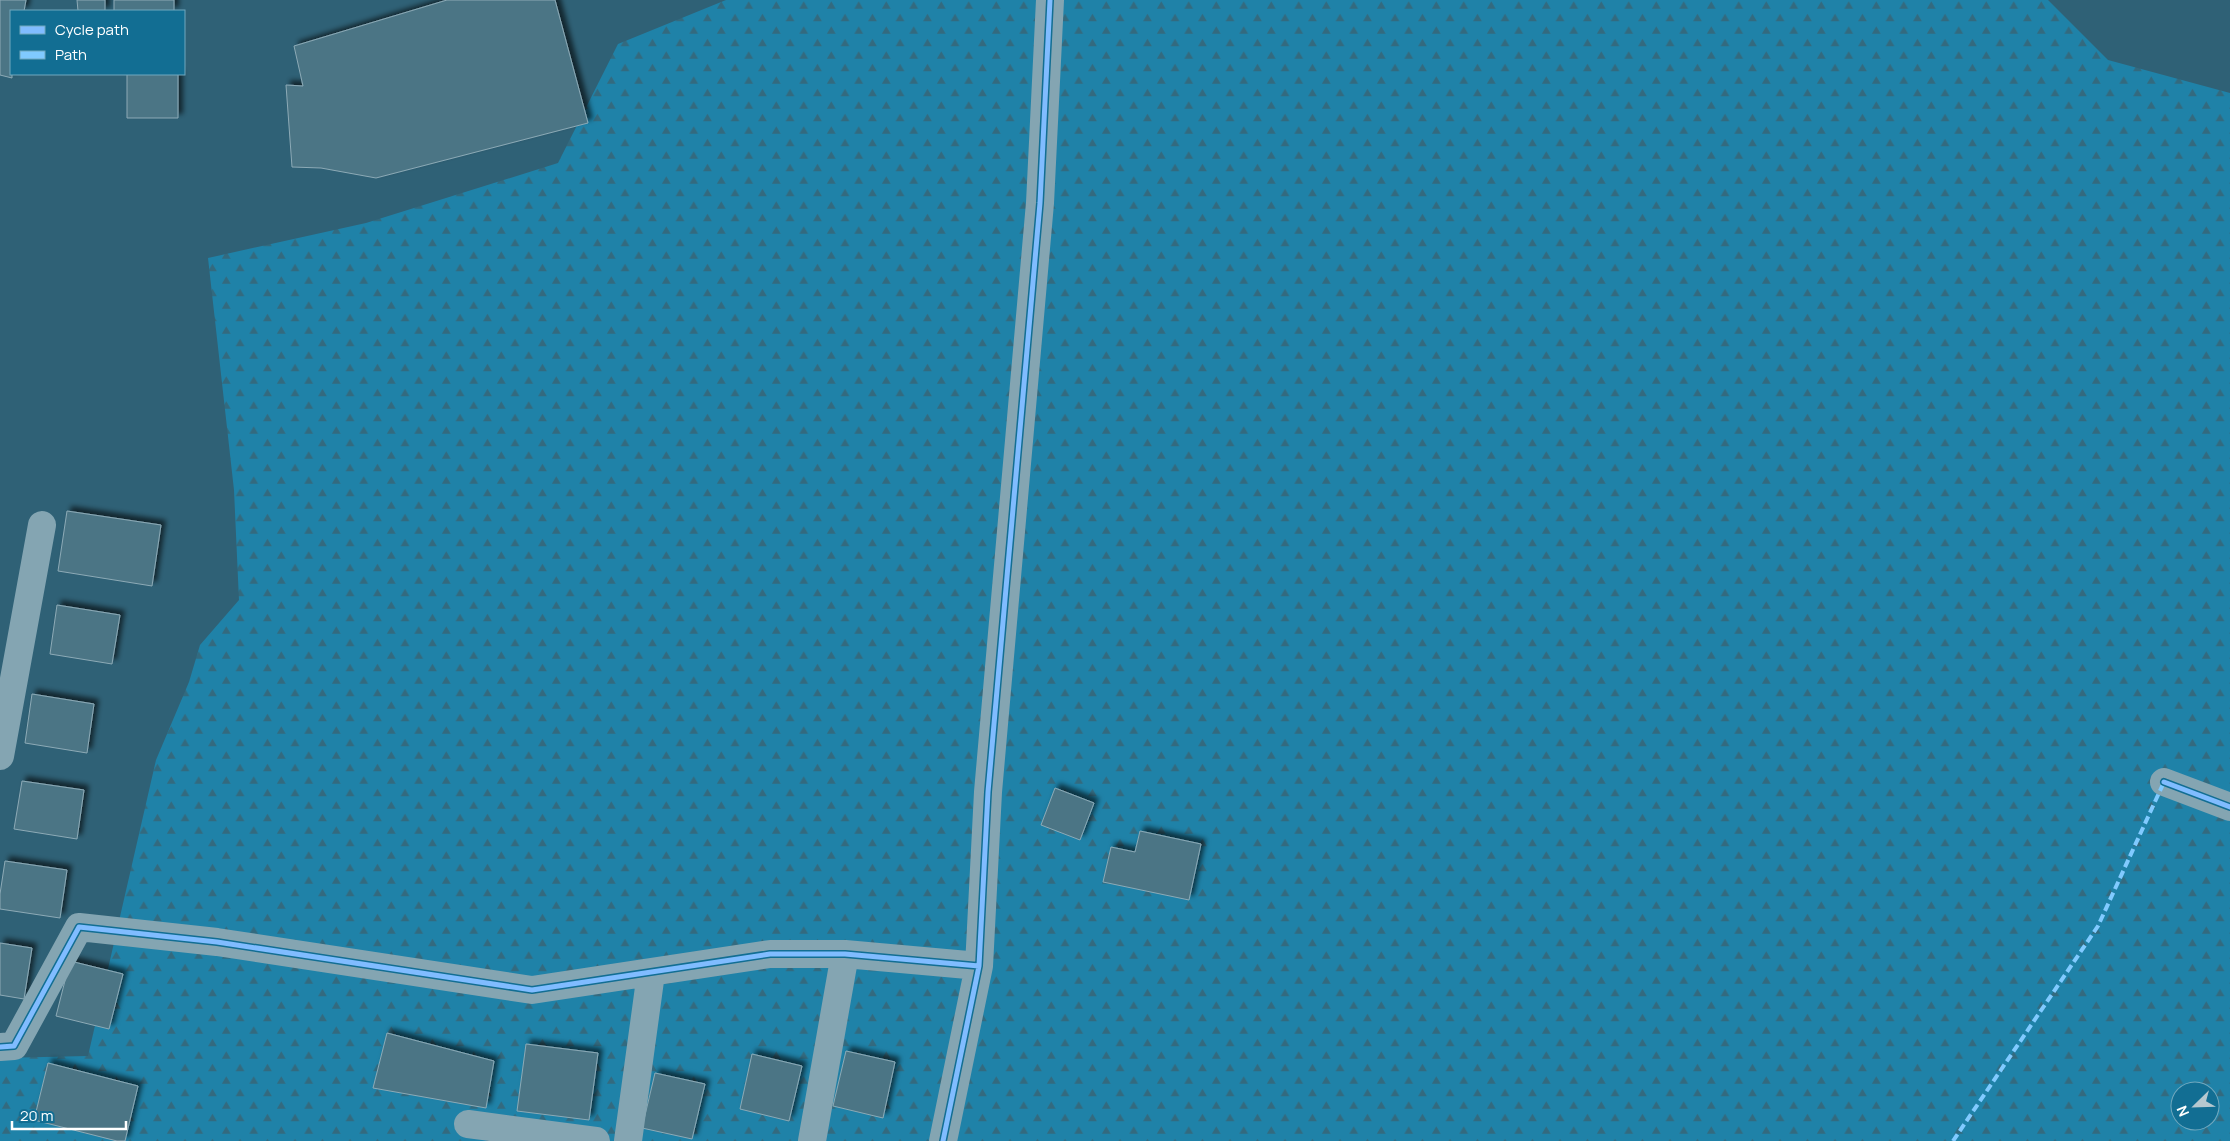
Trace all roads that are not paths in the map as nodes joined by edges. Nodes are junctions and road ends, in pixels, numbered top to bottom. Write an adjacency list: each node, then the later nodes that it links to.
1 (1050, 0): 7 (street)
2 (42, 525): 3 (street)
3 (0, 756)
4 (2164, 782): 5 (street)
5 (2230, 807)
6 (845, 954): 7 (street); 8 (street); 13 (street)
7 (979, 966): 14 (street)
8 (651, 973): 9 (street); 12 (street)
9 (0, 1047)
10 (468, 1124): 11 (street)
11 (596, 1141)
12 (628, 1141)
13 (812, 1141)
14 (943, 1141)

